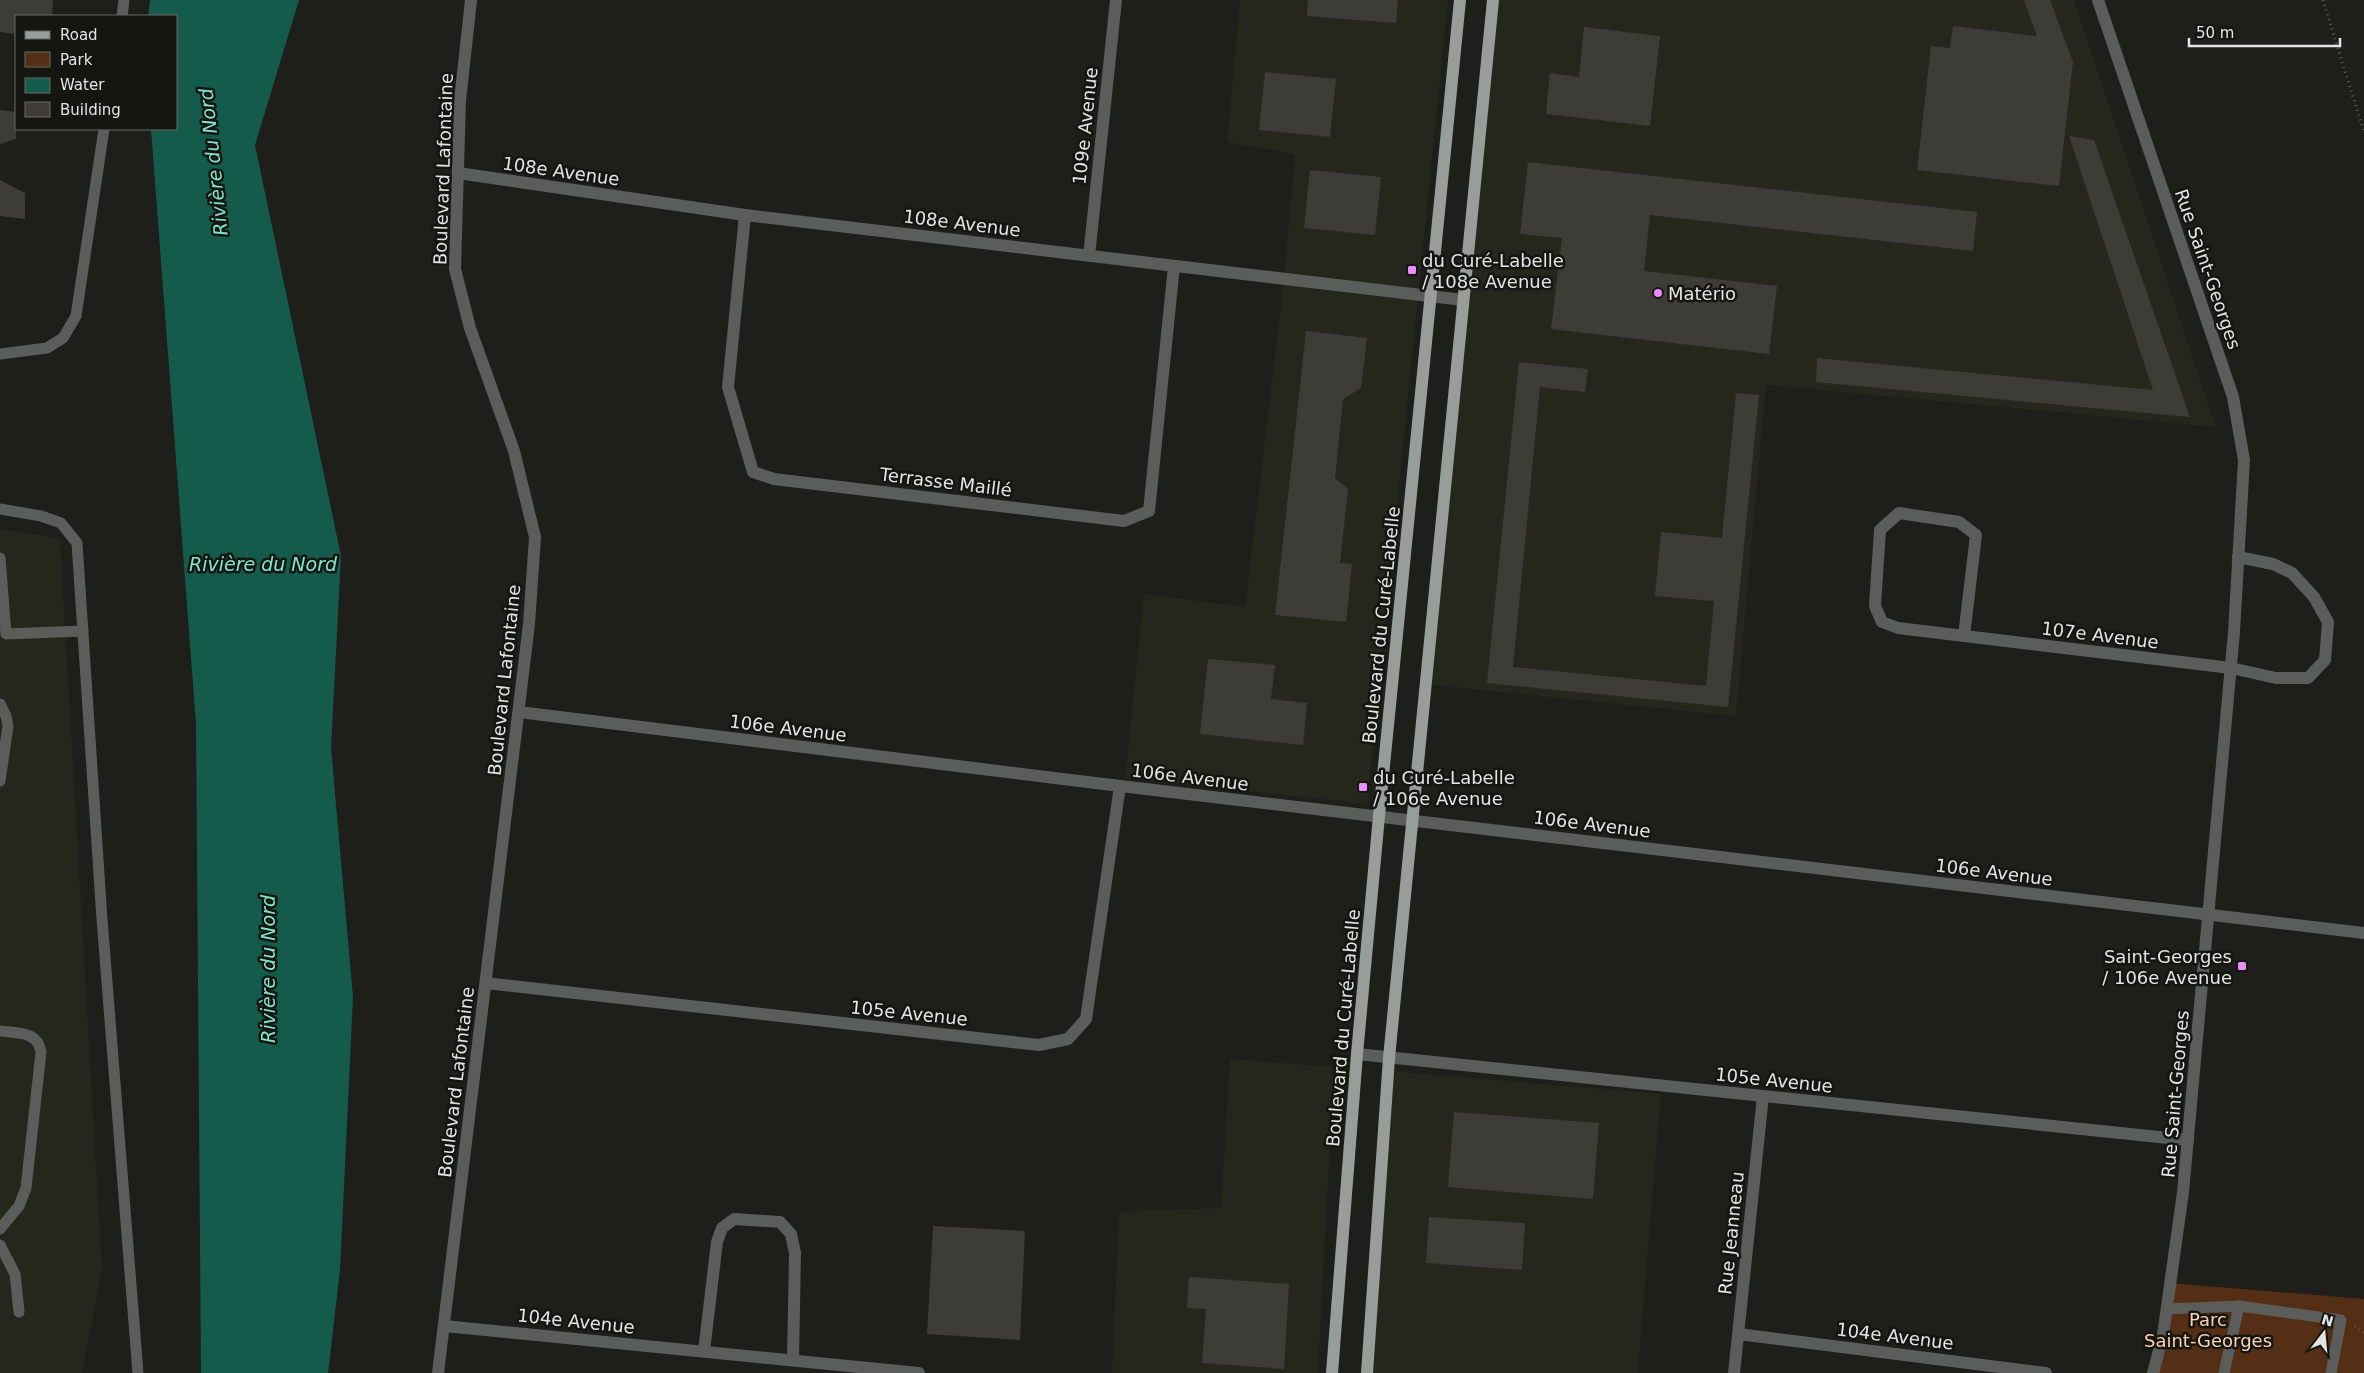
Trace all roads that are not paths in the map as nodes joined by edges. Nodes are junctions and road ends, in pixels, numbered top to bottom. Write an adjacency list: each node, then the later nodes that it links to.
1 (124, 0): 7 (lane)
2 (471, 0): 9 (street, Boulevard Lafontaine)
3 (1116, 0): 11 (street, 109e Avenue)
4 (1460, 0): 13 (main road, Boulevard du Curé-Labelle)
5 (1493, 0): 14 (main road)
6 (2098, 0): 17 (street, Rue Saint-Georges)
7 (122, 15)
8 (104, 130): 15 (lane)
9 (458, 173): 10 (street, 108e Avenue); 23 (street, Boulevard Lafontaine)
10 (745, 215): 11 (street, 108e Avenue); 12 (street, Terrasse Maillé)
11 (1089, 256): 12 (street, 108e Avenue)
12 (1174, 266): 13 (street, 108e Avenue)
13 (1431, 296): 14 (street, 108e Avenue); 26 (main road, Boulevard du Curé-Labelle)
14 (1462, 300): 27 (main road)
15 (0, 354)
16 (0, 509): 19 (lane)
17 (2238, 557): 21 (street, Rue Saint-Georges); 21 (street)
18 (0, 558): 19 (lane)
19 (83, 631): 45 (lane)
20 (1964, 636): 20 (street, 107e Avenue); 21 (street, 107e Avenue)
21 (2231, 668): 28 (street, Rue Saint-Georges)
22 (0, 704): 24 (lane)
23 (519, 712): 25 (street, 106e Avenue); 30 (street, Boulevard Lafontaine)
24 (0, 781)
25 (1120, 786): 26 (street, 106e Avenue); 30 (street, 105e Avenue)
26 (1379, 816): 27 (street, 106e Avenue); 32 (main road, Boulevard du Curé-Labelle)
27 (1414, 820): 28 (street, 106e Avenue); 33 (main road)
28 (2209, 915): 29 (street, 106e Avenue); 35 (street, Rue Saint-Georges)
29 (2364, 933)
30 (486, 983): 41 (street, Boulevard Lafontaine)
31 (0, 1031): 36 (lane)
32 (1357, 1054): 33 (street, 105e Avenue); 48 (main road, Boulevard du Curé-Labelle)
33 (1389, 1058): 34 (street, 105e Avenue); 49 (main road)
34 (1763, 1096): 35 (street, 105e Avenue); 42 (street, Rue Jeanneau)
35 (2188, 1140): 39 (street, Rue Saint-Georges)
36 (0, 1230)
37 (0, 1245): 40 (lane)
38 (2239, 1306): 39 (lane); 53 (lane); 54 (lane)
39 (2166, 1309): 52 (street, Rue Saint-Georges)
40 (19, 1312)
41 (444, 1326): 43 (street, 104e Avenue); 46 (street, Boulevard Lafontaine)
42 (1738, 1334): 50 (street, Rue Jeanneau); 51 (street, 104e Avenue)
43 (704, 1351): 44 (street, 104e Avenue); 44 (street)
44 (793, 1360): 47 (street, 104e Avenue)
45 (138, 1373)
46 (438, 1373)
47 (919, 1373)
48 (1332, 1373)
49 (1366, 1373)
50 (1734, 1373)
51 (2046, 1373)
52 (2153, 1373)
53 (2224, 1373)
54 (2331, 1373)

